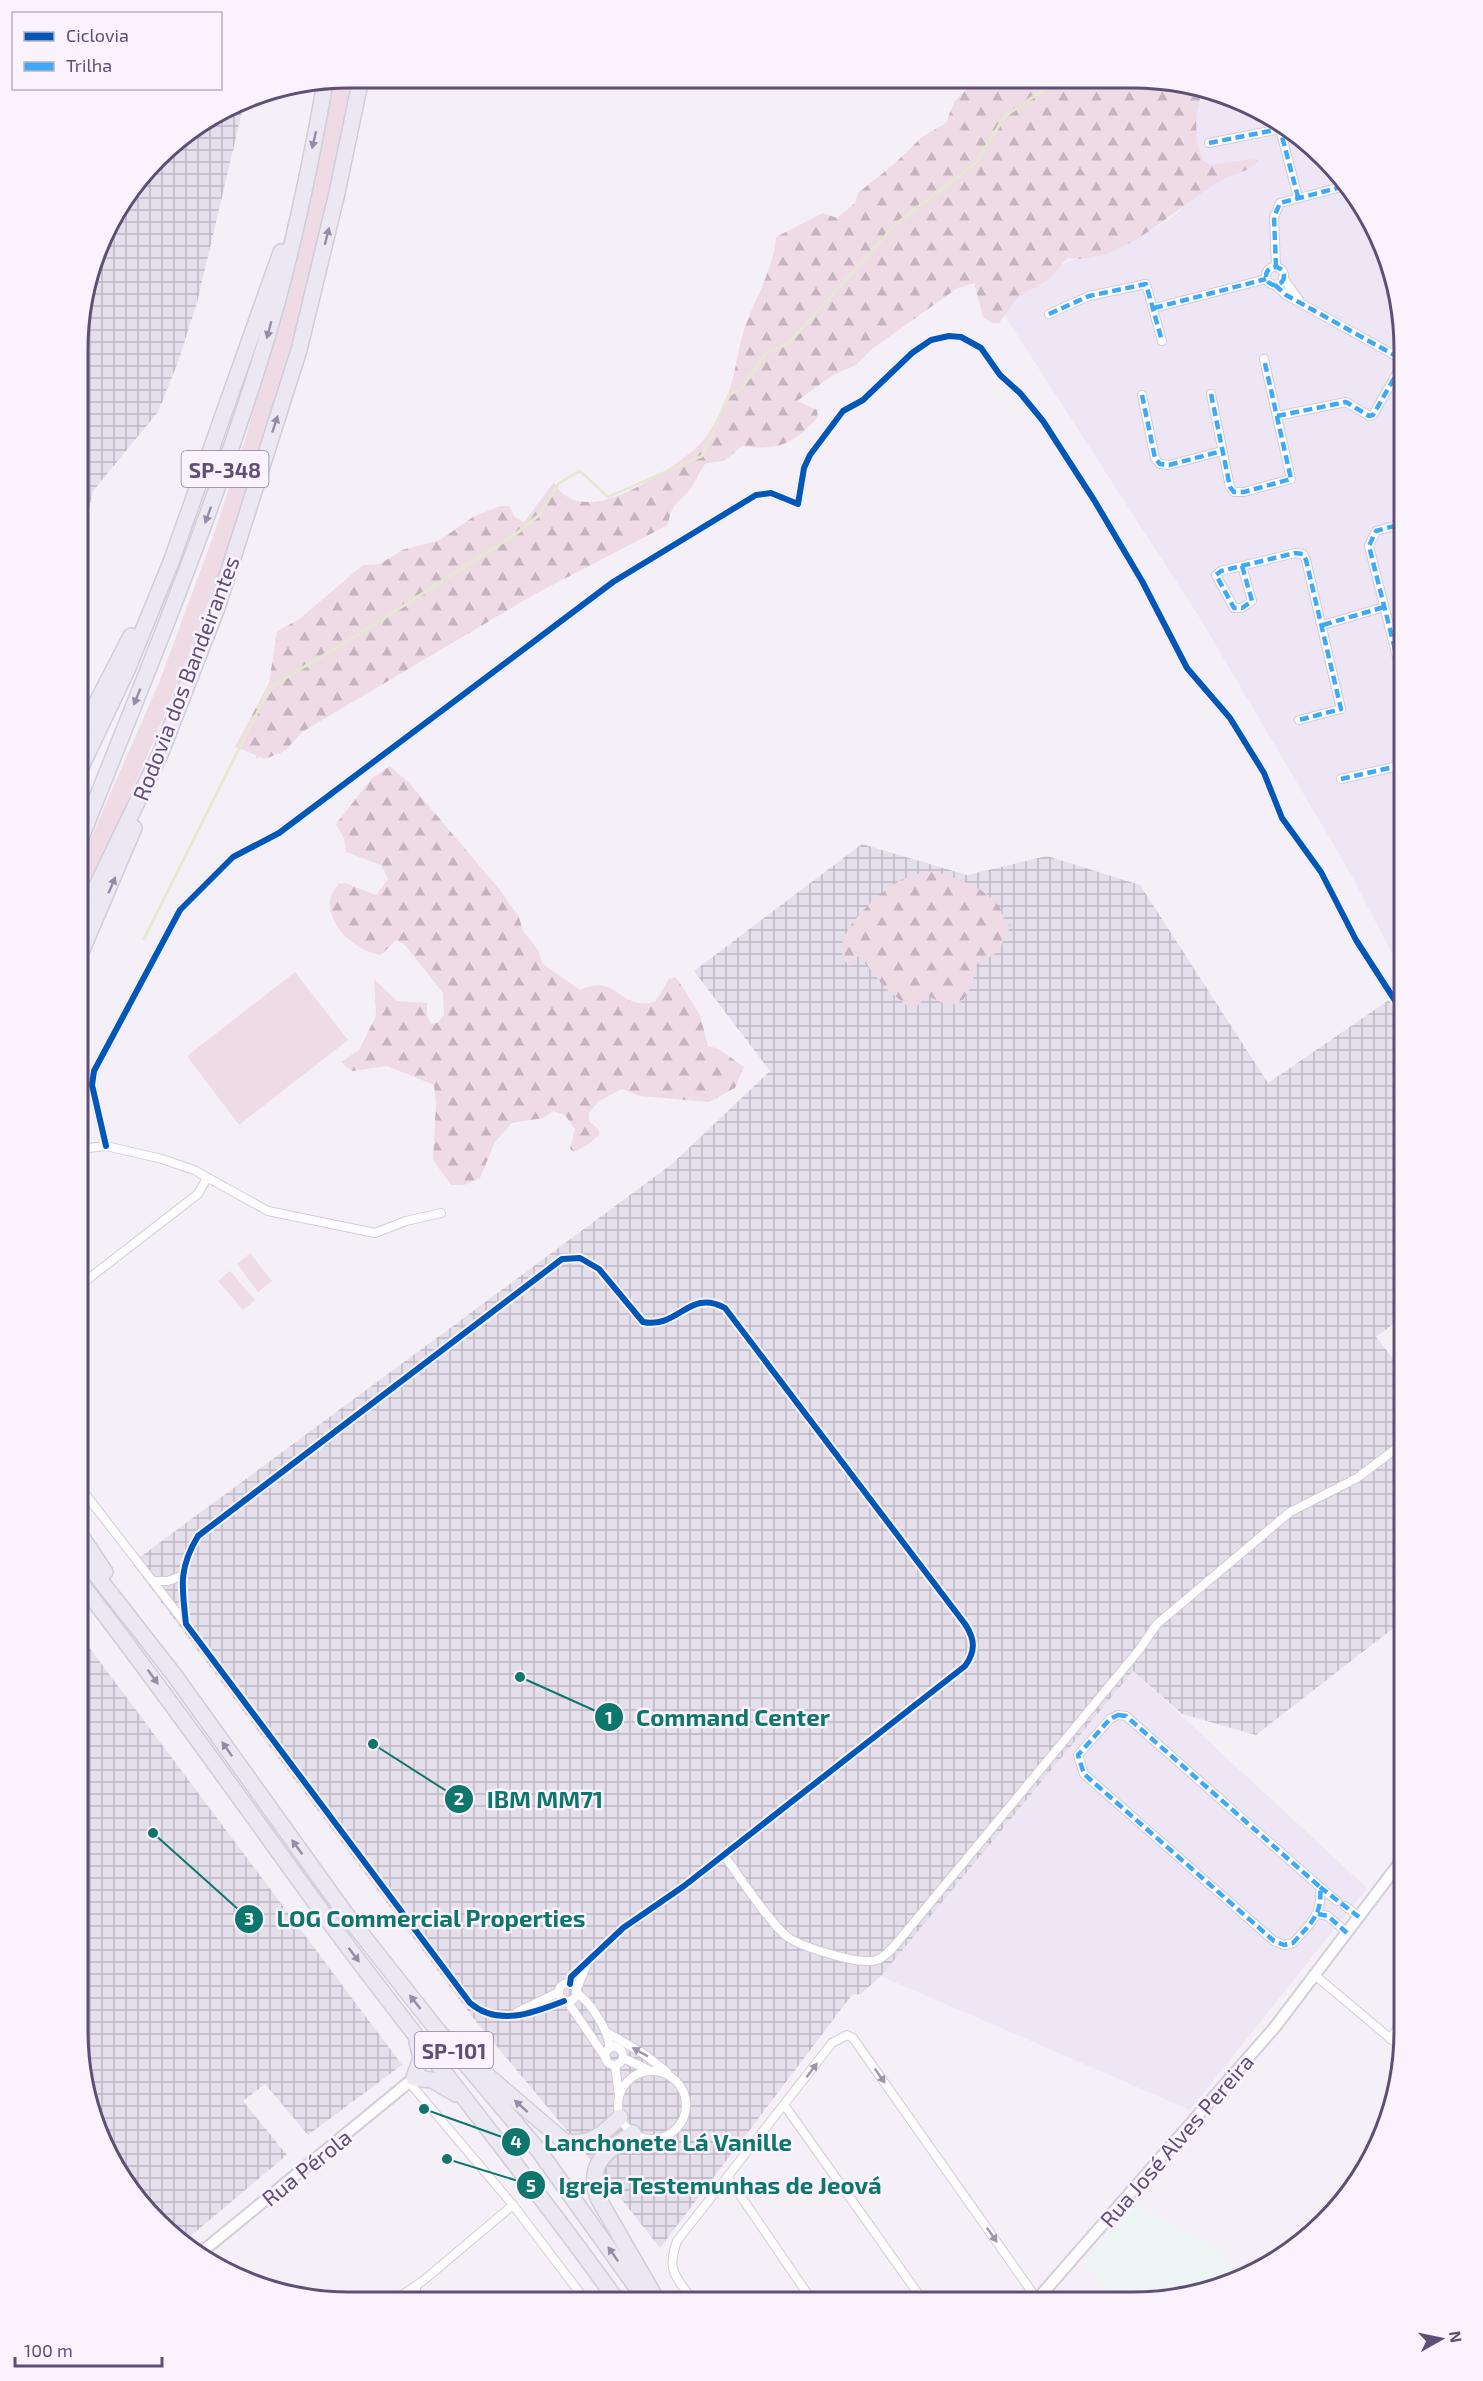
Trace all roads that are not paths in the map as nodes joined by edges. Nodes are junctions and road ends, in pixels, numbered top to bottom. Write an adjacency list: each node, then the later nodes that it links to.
1 (359, 88): 33 (highway, Rodovia dos Bandeirantes / SP-348, one-way to 1)
2 (324, 90): 8 (highway, Rodovia dos Bandeirantes / SP-348, one-way to 8)
3 (1274, 130): 5 (street)
4 (1282, 135): 7 (street)
5 (1209, 143)
6 (1338, 188): 7 (street)
7 (1298, 197): 9 (street)
8 (297, 213): 25 (highway); 36 (highway, Rodovia dos Bandeirantes / SP-348, one-way to 36)
9 (1273, 268): 10 (street); 11 (street)
10 (1283, 278): 12 (street); 13 (street)
11 (1266, 279): 12 (street); 14 (street)
12 (1275, 285): 13 (street)
13 (1300, 301): 17 (street)
14 (1154, 308): 15 (street); 16 (street)
15 (1049, 314)
16 (1162, 341)
17 (1394, 355)
18 (1264, 359): 22 (street)
19 (1394, 378): 22 (street)
20 (1211, 394): 23 (street)
21 (1142, 395): 23 (street)
22 (1277, 416): 23 (street)
23 (1222, 452)
24 (1394, 526): 27 (street)
25 (171, 562): 30 (highway); 32 (highway)
26 (1242, 566): 26 (street); 28 (street)
27 (1384, 607): 28 (street); 29 (street)
28 (1323, 625): 31 (street)
29 (1394, 646)
30 (88, 720)
31 (1299, 720)
32 (88, 752)
33 (160, 752): 37 (highway, Rodovia dos Bandeirantes / SP-348); 38 (highway, one-way to 33)
34 (1394, 767): 35 (street)
35 (1341, 779)
36 (88, 820)
37 (88, 906)
38 (88, 939)
39 (1394, 999): 40 (street)
40 (106, 1146): 41 (street); 42 (street)
41 (88, 1148)
42 (207, 1178): 43 (street); 44 (street)
43 (441, 1213)
44 (88, 1279)
45 (1394, 1450): 56 (street)
46 (88, 1497): 50 (street)
47 (88, 1546): 55 (highway)
48 (88, 1565): 55 (highway, SP-101)
49 (181, 1576): 50 (street); 53 (street); 56 (street)
50 (154, 1581): 53 (street)
51 (88, 1593): 54 (highway, SP-101)
52 (88, 1605): 54 (highway)
53 (186, 1624): 70 (street)
54 (135, 1653): 72 (highway, SP-101, one-way to 72)
55 (175, 1676): 71 (highway, SP-101, one-way to 55)
56 (724, 1855): 64 (street)
57 (1394, 1870): 62 (main road, Rua José Alves Pereira)
58 (1320, 1887): 59 (street); 61 (street); 61 (street)
59 (1337, 1901)
60 (1345, 1906): 62 (street)
61 (1318, 1914): 63 (street)
62 (1359, 1917): 63 (main road, Rua José Alves Pereira)
63 (1347, 1933): 65 (main road, Rua José Alves Pereira)
64 (587, 1962): 66 (street); 68 (street)
65 (1316, 1976): 75 (street); 103 (main road, Rua José Alves Pereira)
66 (570, 1984): 67 (street); 68 (street)
67 (559, 1992): 69 (street); 70 (street)
68 (576, 1992): 69 (street); 74 (street)
69 (566, 2001): 70 (street); 78 (street)
70 (513, 2015)
71 (434, 2026): 87 (highway, one-way to 71); 97 (highway, SP-101, one-way to 71)
72 (410, 2028): 83 (highway); 84 (highway, SP-101)
73 (1394, 2033): 75 (street)
74 (608, 2034): 77 (street); 82 (street, one-way to 74)
75 (1390, 2039): 76 (street)
76 (1394, 2042)
77 (616, 2047): 78 (street); 79 (street)
78 (606, 2058): 80 (street)
79 (623, 2058): 80 (street); 81 (street)
80 (615, 2065): 85 (street)
81 (649, 2070): 82 (street); 85 (street)
82 (670, 2075): 88 (street)
83 (411, 2080): 84 (highway); 90 (street); 91 (main road, Rua Pérola)
84 (464, 2099): 96 (highway, SP-101)
85 (619, 2099): 87 (street)
86 (785, 2106): 89 (street); 101 (street); 102 (street, one-way to 102)
87 (620, 2118): 88 (street)
88 (633, 2133): 98 (highway)
89 (729, 2179): 99 (street); 100 (street)
90 (513, 2205): 92 (street); 95 (street)
91 (206, 2249)
92 (424, 2280): 93 (street); 94 (street)
93 (407, 2292)
94 (414, 2292)
95 (579, 2292)
96 (611, 2292)
97 (640, 2292)
98 (652, 2292)
99 (687, 2292)
100 (806, 2292)
101 (917, 2292)
102 (1030, 2292)
103 (1046, 2292)

